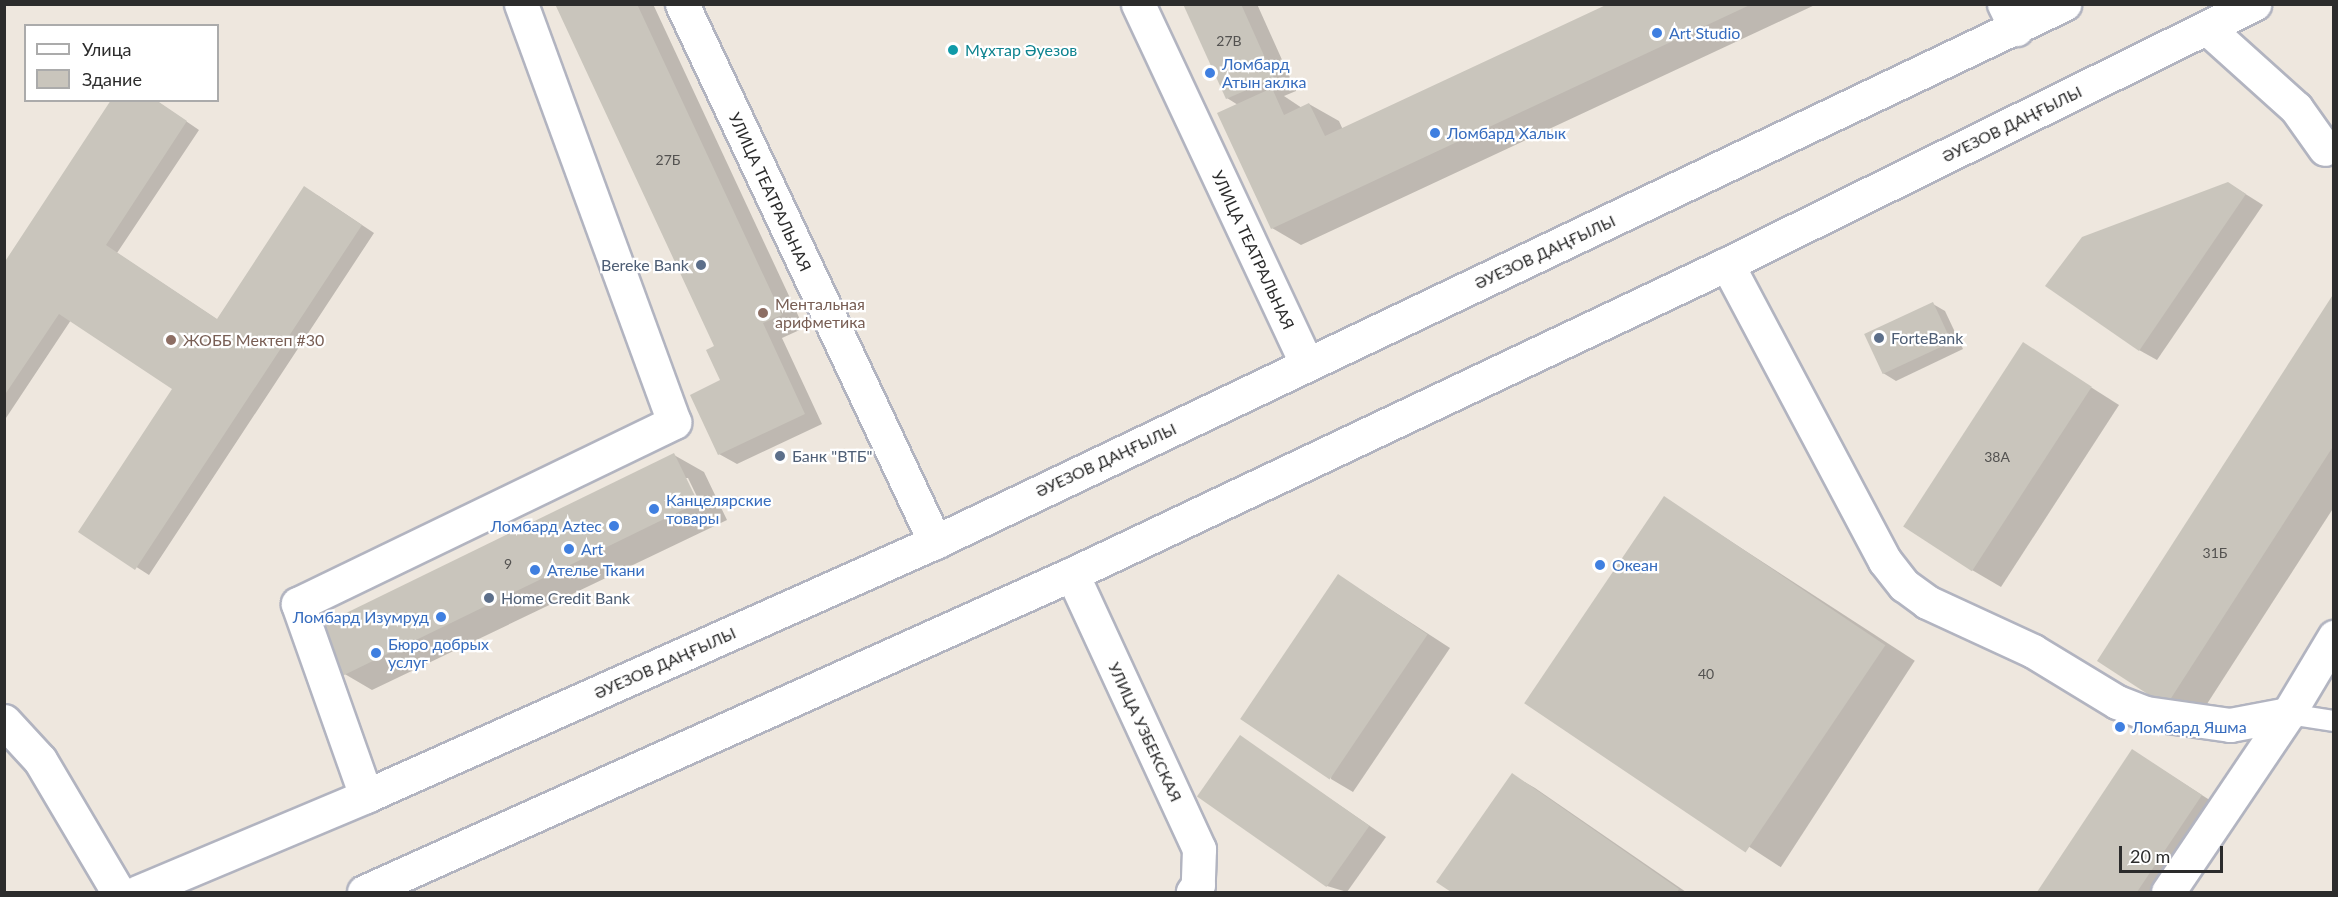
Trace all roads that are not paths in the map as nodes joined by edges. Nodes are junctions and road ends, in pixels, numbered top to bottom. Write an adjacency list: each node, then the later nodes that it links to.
1 (522, 4): 17 (main road)
2 (682, 4): 11 (main road, УЛИЦА ТЕАТРАЛЬНАЯ)
3 (1138, 4): 10 (main road, УЛИЦА ТЕАТРАЛЬНАЯ)
4 (2064, 4): 6 (main road, ӘУЕЗОВ ДАҢҒЫЛЫ)
5 (2254, 4): 7 (main road, ӘУЕЗОВ ДАҢҒЫЛЫ)
6 (2010, 17): 10 (main road, ӘУЕЗОВ ДАҢҒЫЛЫ)
7 (2207, 28): 8 (main road); 9 (main road, ӘУЕЗОВ ДАҢҒЫЛЫ)
8 (2325, 149)
9 (1727, 264): 12 (main road, ӘУЕЗОВ ДАҢҒЫЛЫ); 14 (main road)
10 (1307, 364): 11 (main road, ӘУЕЗОВ ДАҢҒЫЛЫ)
11 (935, 542): 17 (main road, ӘУЕЗОВ ДАҢҒЫЛЫ)
12 (1072, 574): 20 (main road, ӘУЕЗОВ ДАҢҒЫЛЫ); 21 (main road, УЛИЦА УЗБЕКСКАЯ)
13 (2334, 637): 14 (main road)
14 (2288, 714): 16 (lane); 22 (main road)
15 (4, 721): 18 (main road)
16 (2334, 721)
17 (366, 796): 19 (main road, ӘУЕЗОВ ДАҢҒЫЛЫ)
18 (118, 892)
19 (138, 892)
20 (366, 892)
21 (1193, 892)
22 (2168, 892)

